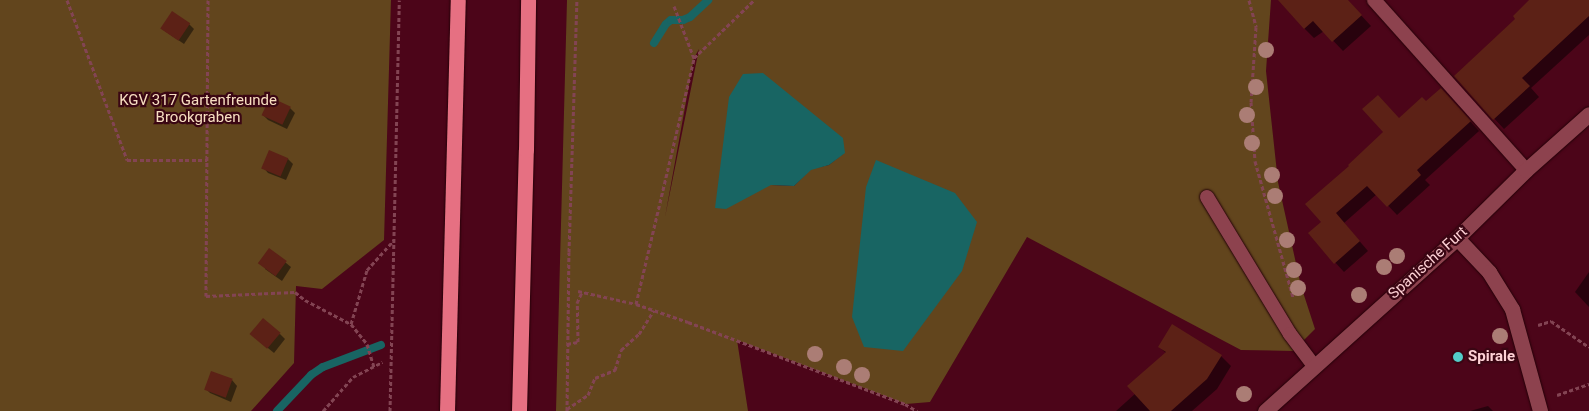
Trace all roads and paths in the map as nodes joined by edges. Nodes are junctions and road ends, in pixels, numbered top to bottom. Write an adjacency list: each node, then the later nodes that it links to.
1 (67, 0): 13 (path)
2 (208, 0): 13 (path)
3 (399, 0): 17 (path)
4 (458, 0): 33 (highway)
5 (528, 0): 34 (highway)
6 (577, 0): 23 (path)
7 (754, 0): 11 (path)
8 (1249, 0): 19 (path)
9 (1374, 0): 14 (lane)
10 (674, 6): 11 (path)
11 (694, 58): 18 (path)
12 (1589, 114): 14 (street, Spanische Furt)
13 (207, 160): 21 (path)
14 (1526, 170): 16 (street, Spanische Furt)
15 (1207, 196): 26 (lane)
16 (1457, 238): 22 (street); 26 (street, Spanische Furt)
17 (394, 240): 21 (path); 32 (path)
18 (636, 304): 20 (path); 23 (path)
19 (1295, 305)
20 (654, 310): 30 (path); 35 (path)
21 (351, 324): 27 (path)
22 (1518, 330): 24 (path); 29 (street)
23 (567, 344): 30 (path)
24 (1589, 347)
25 (382, 362): 27 (path)
26 (1314, 366): 36 (street, Spanische Furt)
27 (374, 367): 31 (path)
28 (1589, 384): 29 (path)
29 (1538, 406)
30 (567, 410)
31 (323, 411)
32 (390, 411)
33 (447, 411)
34 (519, 411)
35 (917, 411)
36 (1265, 411)

